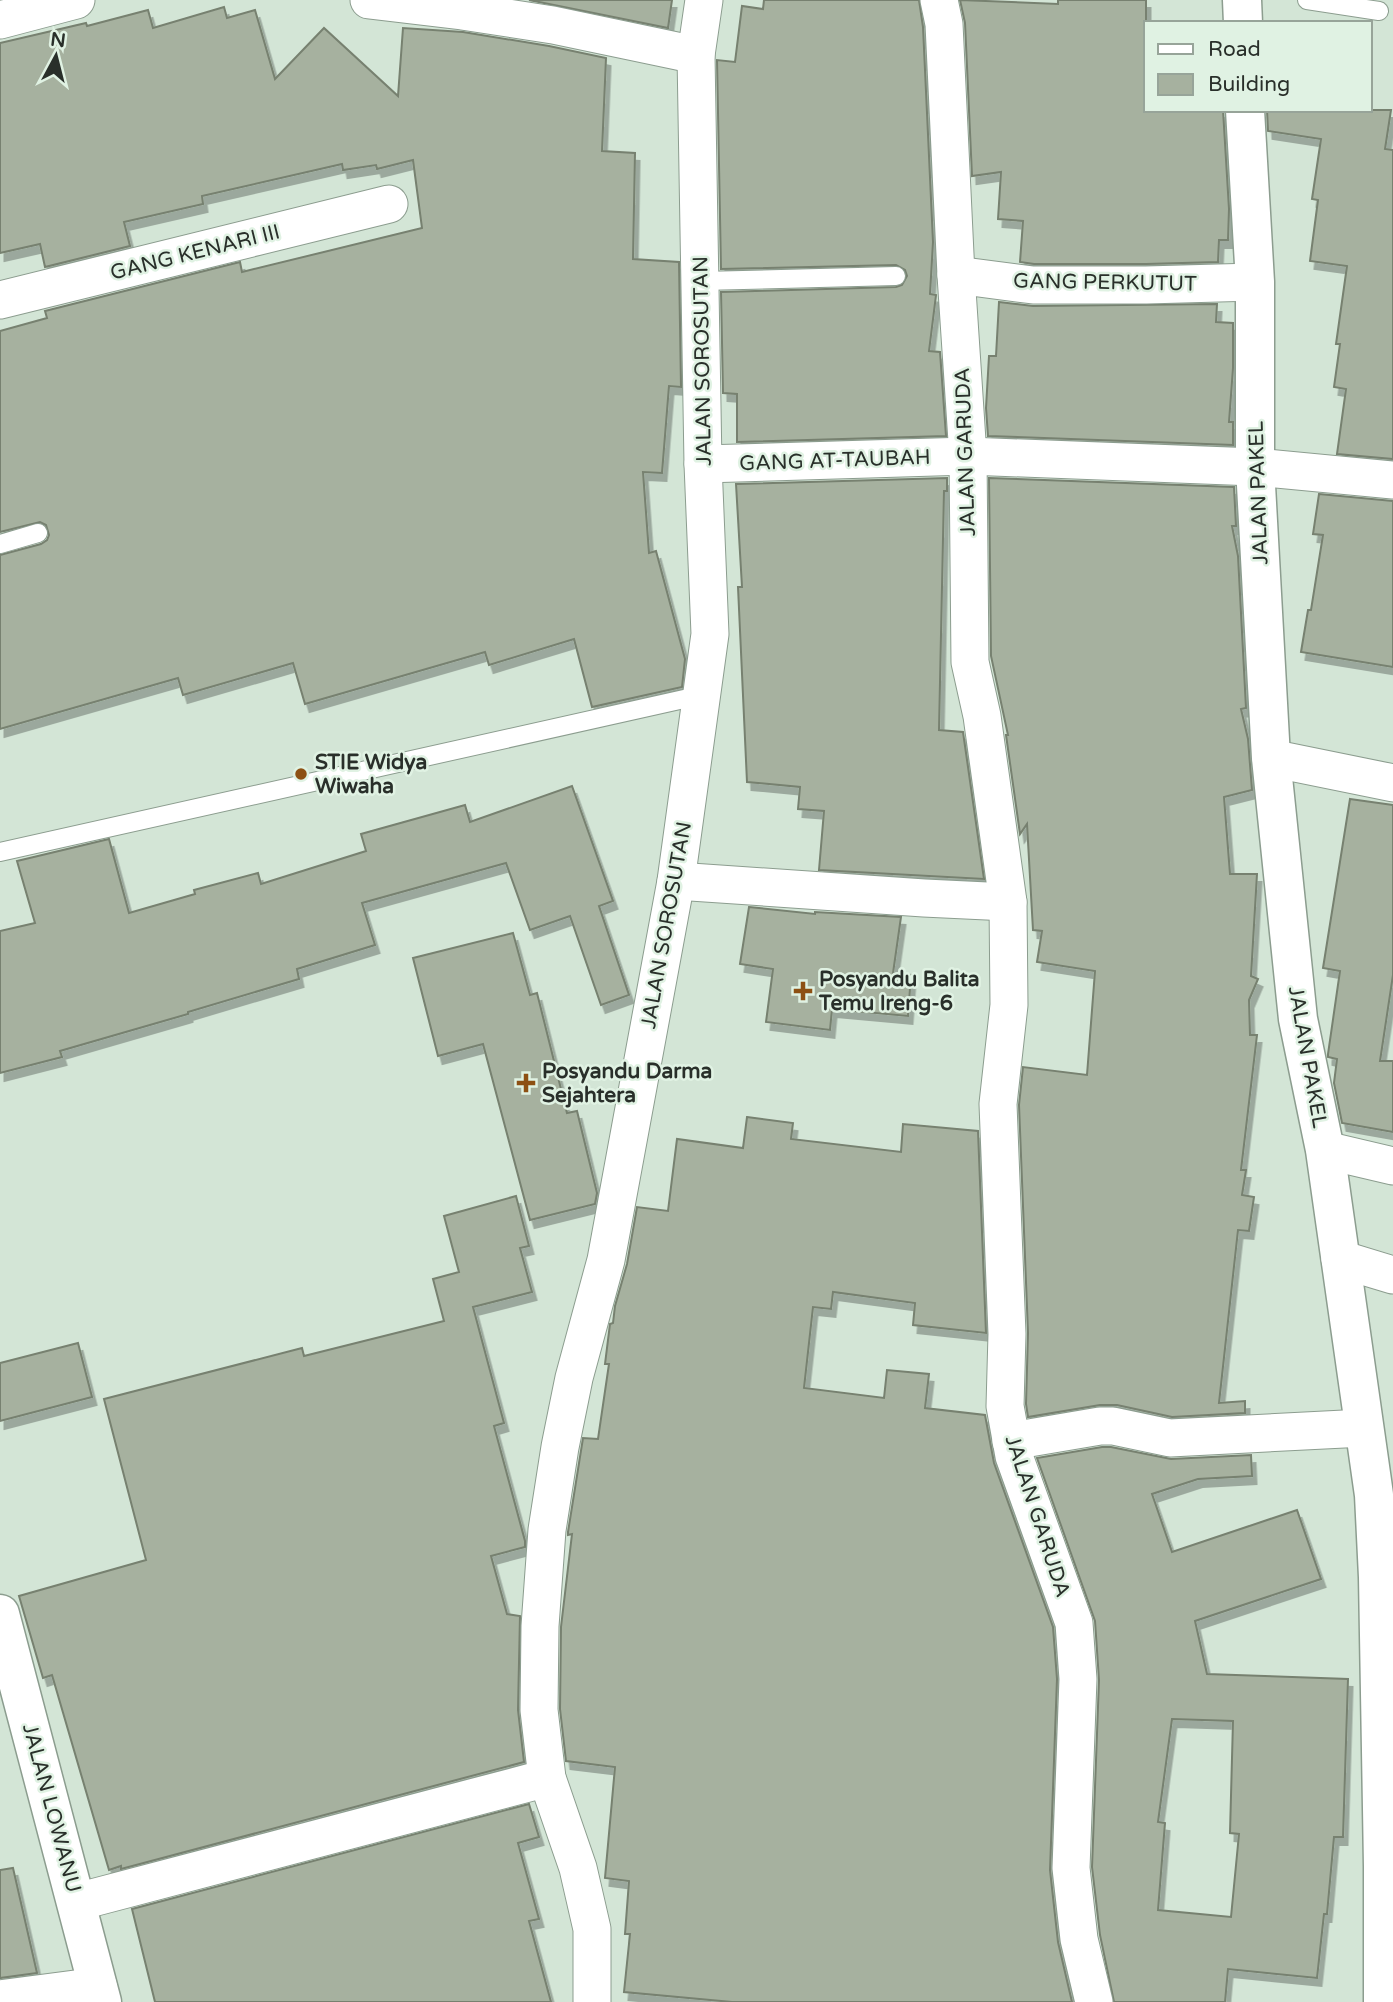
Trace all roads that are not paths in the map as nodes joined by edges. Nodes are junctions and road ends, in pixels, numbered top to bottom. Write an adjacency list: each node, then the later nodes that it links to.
1 (76, 0): 9 (street)
2 (369, 0): 7 (street)
3 (704, 0): 11 (street, JALAN SOROSUTAN)
4 (940, 0): 14 (street, JALAN GARUDA)
5 (1242, 0): 10 (street)
6 (1307, 0): 8 (lane)
7 (463, 6): 11 (street)
8 (1378, 10)
9 (0, 20)
10 (1243, 21)
11 (696, 55): 16 (street, JALAN SOROSUTAN)
12 (1245, 112): 17 (street, JALAN PAKEL)
13 (389, 204): 18 (street, GANG KENARI III)
14 (956, 275): 17 (street, GANG PERKUTUT); 19 (street, JALAN GARUDA)
15 (896, 276): 16 (lane)
16 (701, 281): 20 (street, JALAN SOROSUTAN)
17 (1255, 282): 21 (street, JALAN PAKEL)
18 (0, 300)
19 (968, 456): 20 (street, GANG AT-TAUBAH); 21 (street, GANG AT-TAUBAH); 30 (street, JALAN GARUDA)
20 (703, 464): 25 (street, JALAN SOROSUTAN)
21 (1255, 467): 22 (street, GANG AT-TAUBAH); 26 (street, JALAN PAKEL)
22 (1393, 480)
23 (38, 533): 24 (lane)
24 (0, 544)
25 (702, 695): 28 (lane); 29 (street, JALAN SOROSUTAN)
26 (1271, 758): 27 (street); 31 (street, JALAN PAKEL)
27 (1393, 783)
28 (0, 852)
29 (676, 881): 30 (street); 40 (street, JALAN SOROSUTAN)
30 (1008, 902): 36 (street, JALAN GARUDA)
31 (1325, 1150): 32 (street); 33 (street, JALAN PAKEL)
32 (1393, 1166)
33 (1340, 1259): 34 (street); 35 (street, JALAN PAKEL)
34 (1393, 1275)
35 (1364, 1428): 36 (street); 37 (street, JALAN PAKEL)
36 (1011, 1441): 46 (street, JALAN GARUDA)
37 (1383, 1499): 38 (street, JALAN PAKEL)
38 (1385, 1579): 41 (street, JALAN PAKEL)
39 (0, 1614): 42 (street, JALAN LOWANU)
40 (547, 1778): 42 (street); 45 (street, JALAN SOROSUTAN)
41 (1388, 1868): 47 (street, JALAN PAKEL)
42 (77, 1902): 43 (street, JALAN LOWANU)
43 (100, 1994): 44 (street)
44 (0, 1999)
45 (592, 2002)
46 (1094, 2002)
47 (1382, 2002)

